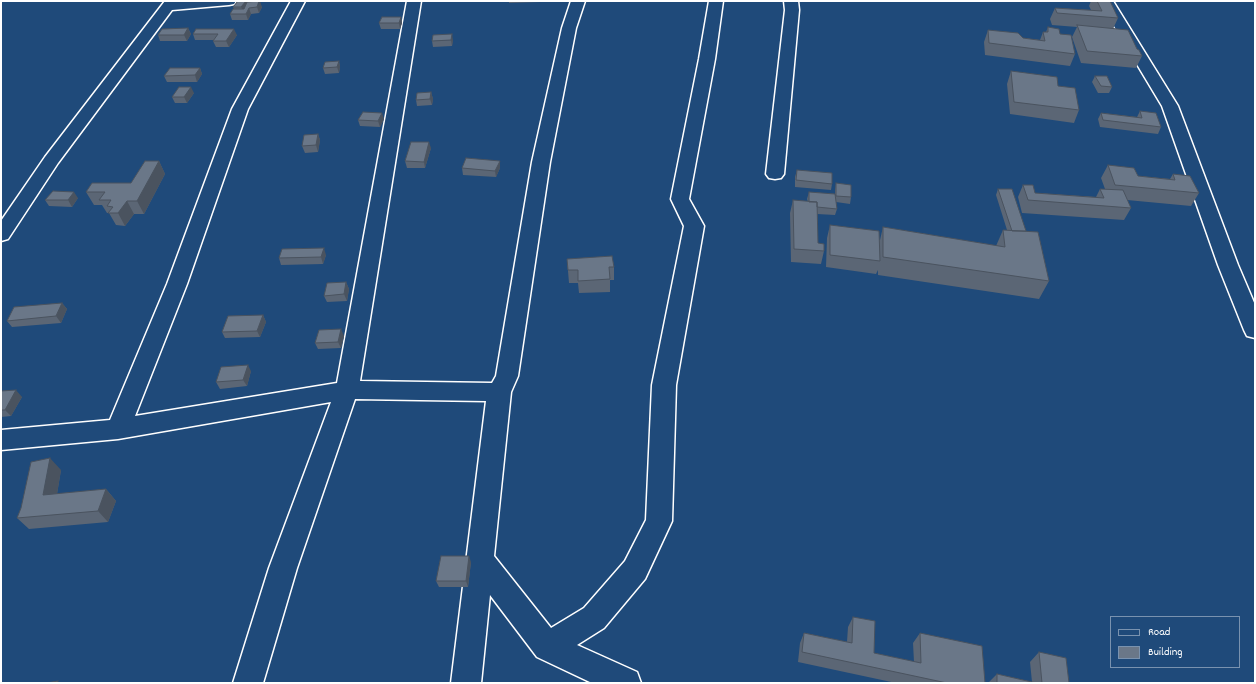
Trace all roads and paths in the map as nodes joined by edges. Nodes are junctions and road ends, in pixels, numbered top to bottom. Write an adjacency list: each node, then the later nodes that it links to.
1 (229, 1): 8 (street)
2 (298, 1): 14 (street)
3 (414, 1): 12 (street)
4 (578, 1): 13 (street)
5 (716, 1): 17 (street)
6 (791, 1): 9 (street)
7 (1106, 1): 11 (street)
8 (170, 4): 10 (street)
9 (775, 174)
10 (1, 235)
11 (1255, 330)
12 (347, 390): 13 (street); 14 (street); 18 (street)
13 (499, 392): 16 (street)
14 (118, 429): 15 (street)
15 (1, 440)
16 (480, 559): 17 (street); 19 (street)
17 (547, 646): 20 (street)
18 (248, 683)
19 (466, 683)
20 (626, 683)

